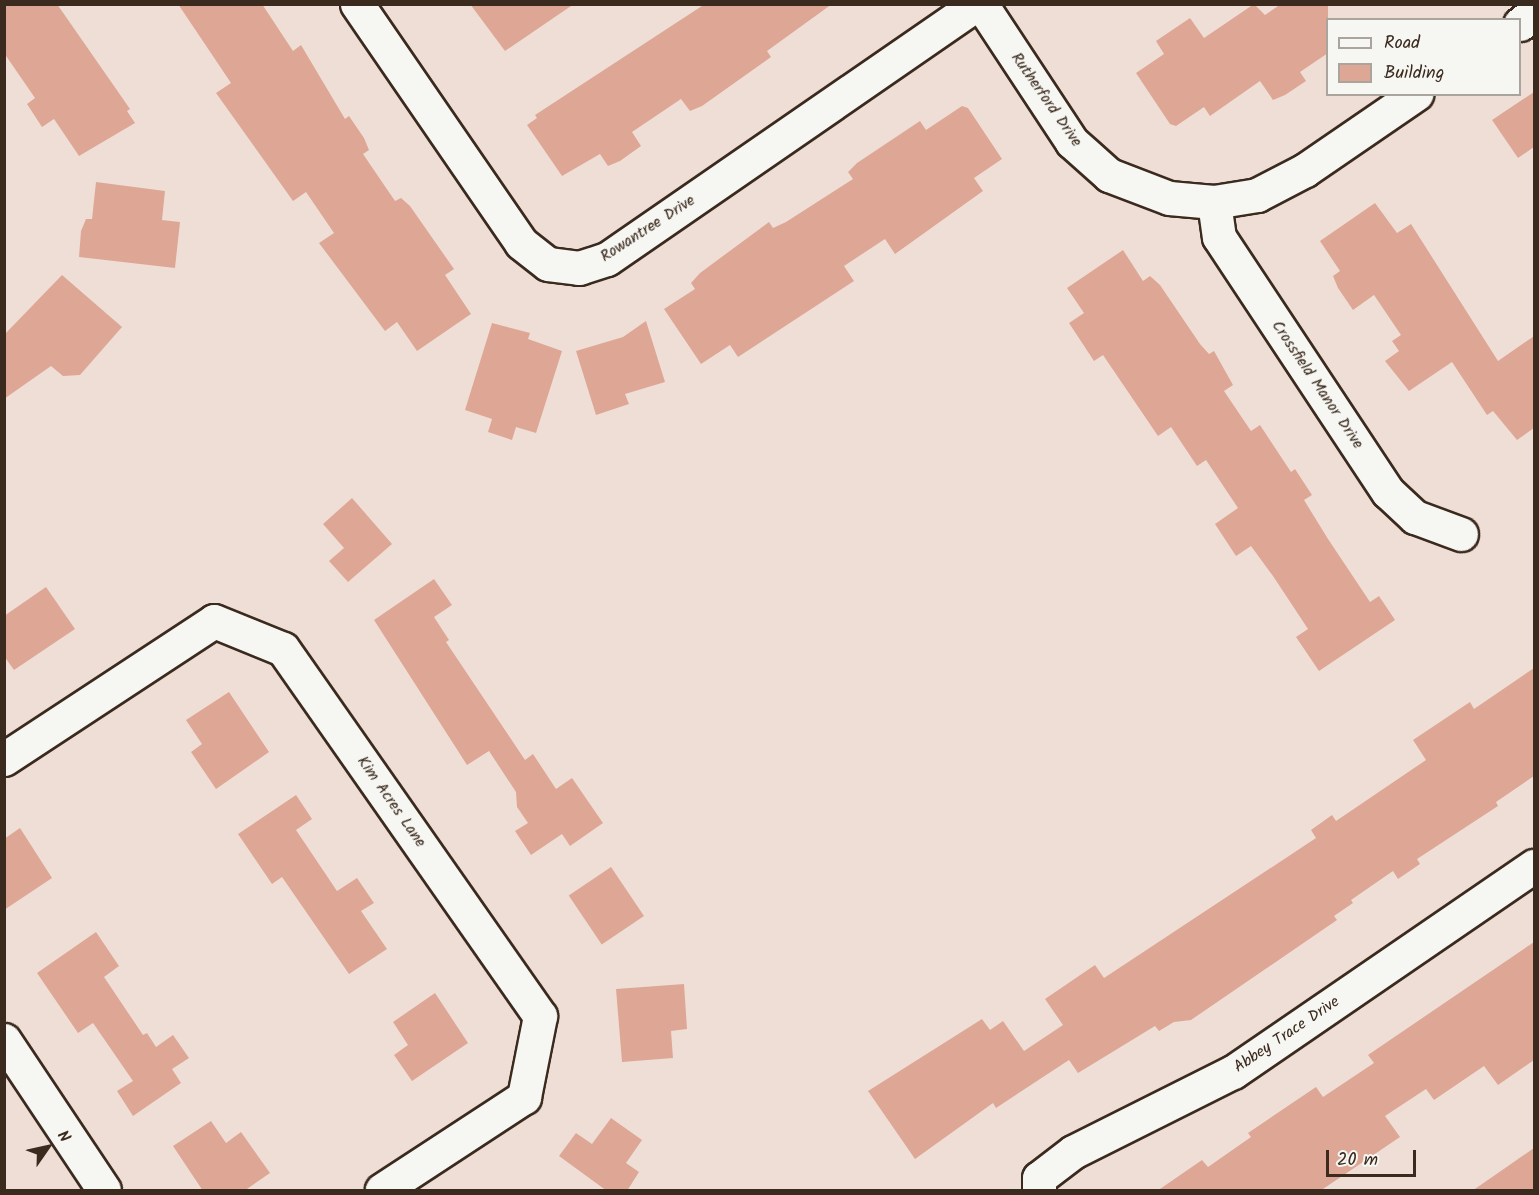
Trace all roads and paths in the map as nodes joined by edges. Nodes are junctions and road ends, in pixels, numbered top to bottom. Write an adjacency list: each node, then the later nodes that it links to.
1 (357, 4): 2 (street, Rowantree Drive)
2 (976, 4)
3 (981, 4): 7 (street, Rutherford Drive)
4 (1534, 13): 5 (street)
5 (1521, 23)
6 (1413, 96): 7 (street, Rutherford Drive)
7 (1214, 202): 8 (street, Crossfield Manor Drive)
8 (1461, 534)
9 (4, 759): 13 (street, Kim Acres Lane)
10 (1534, 866): 14 (street, Abbey Trace Drive)
11 (4, 1040): 12 (street)
12 (104, 1191)
13 (382, 1191)
14 (1039, 1191)

